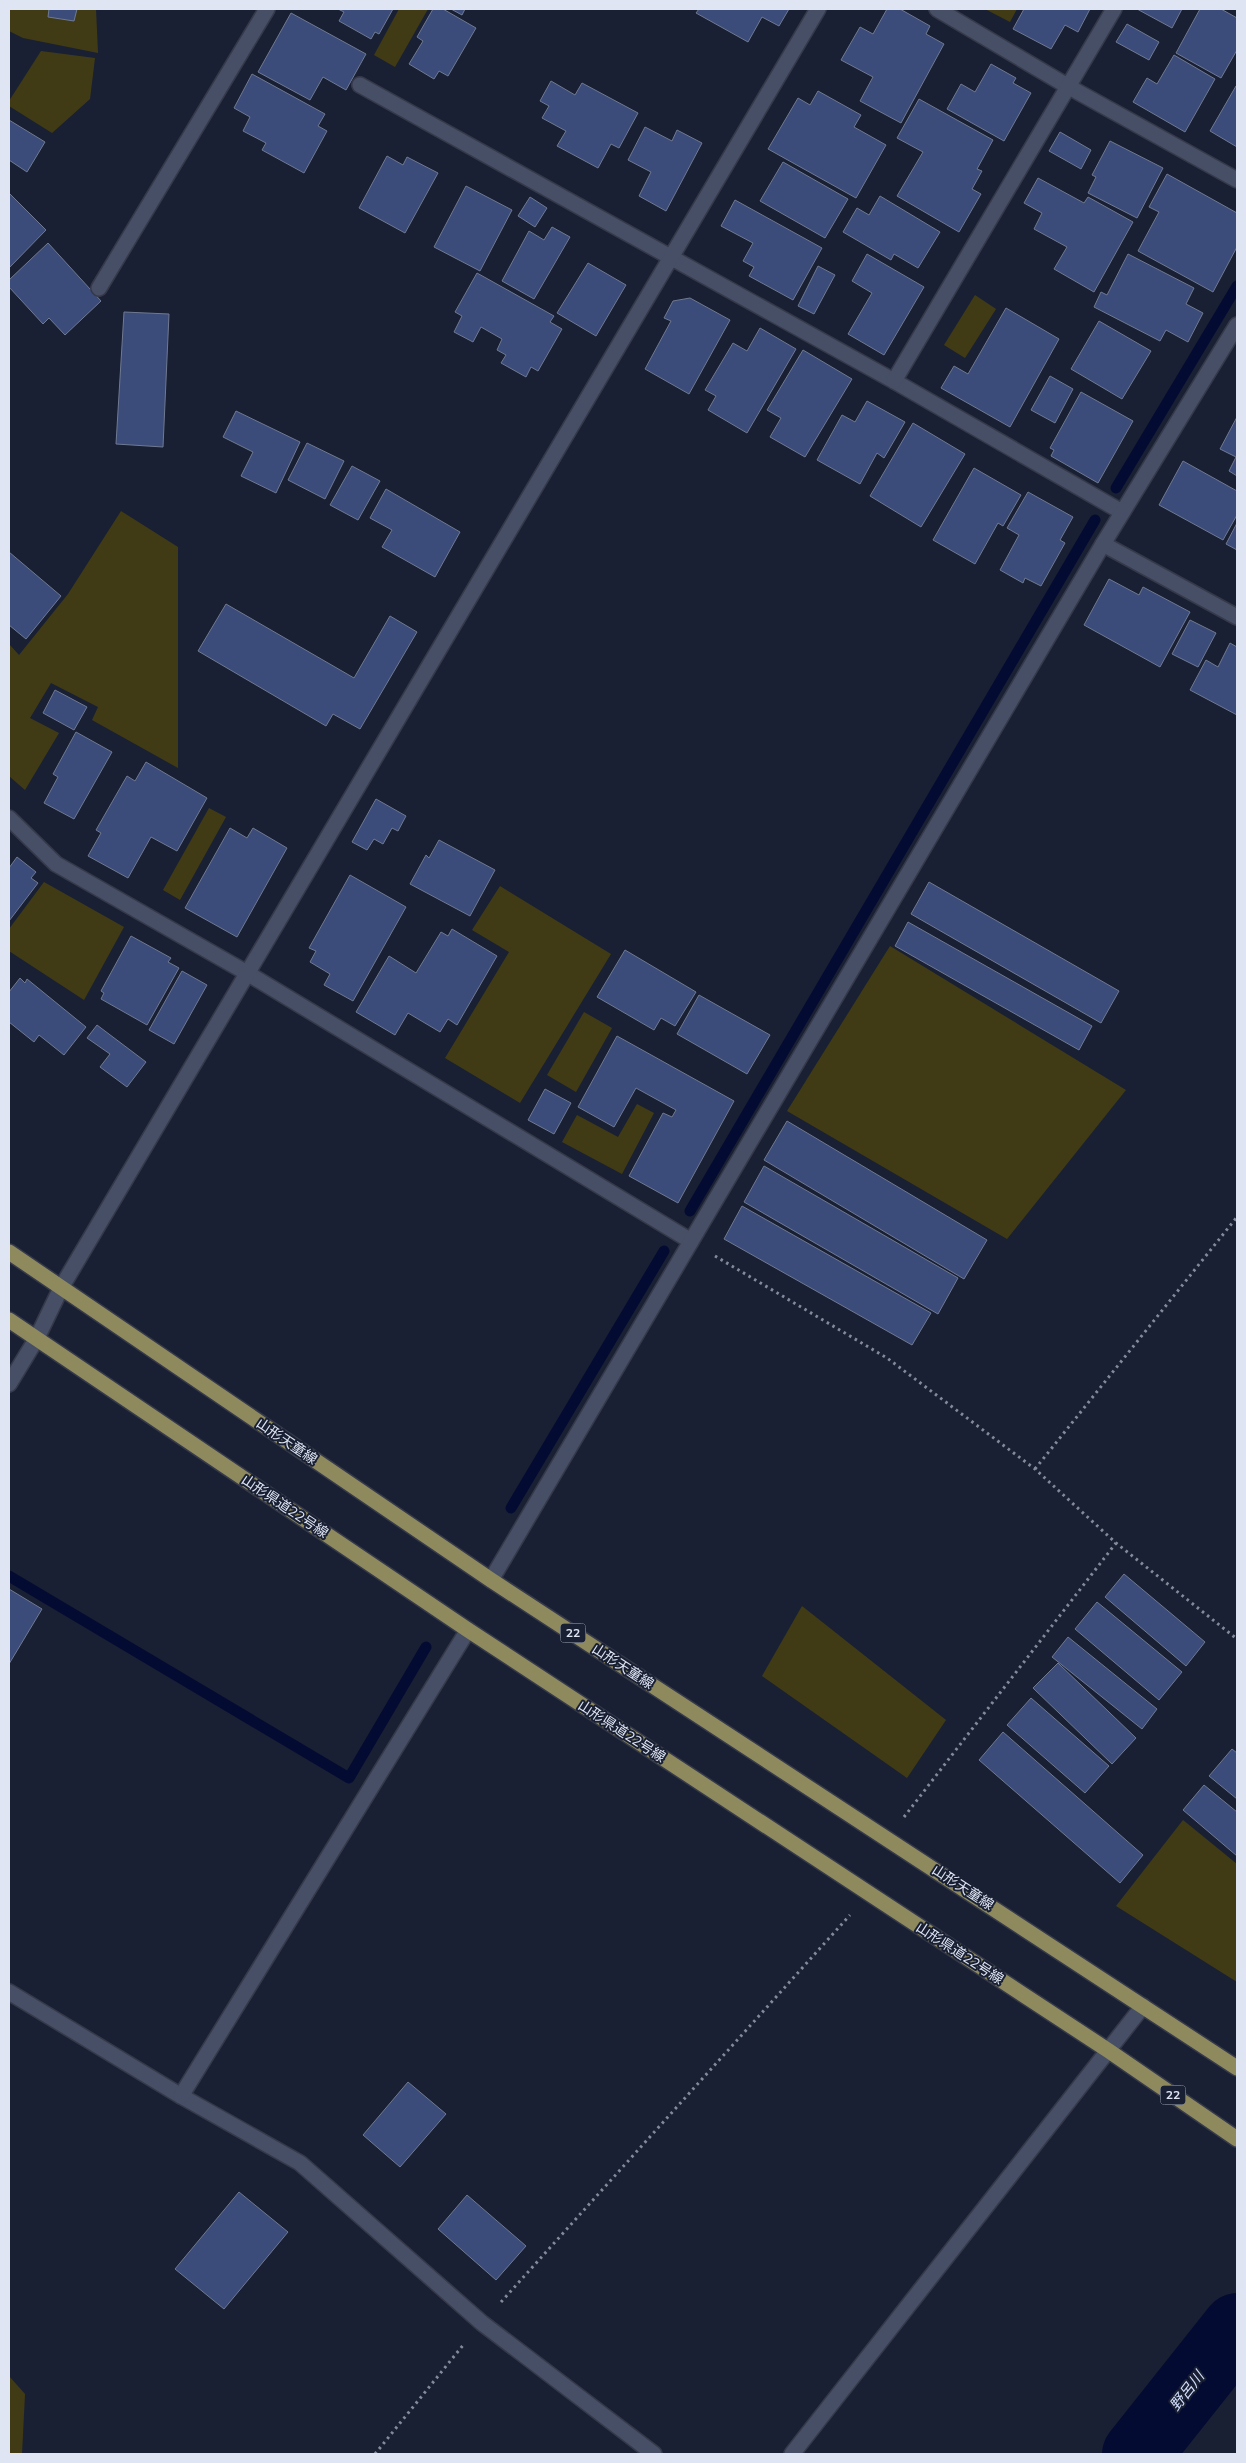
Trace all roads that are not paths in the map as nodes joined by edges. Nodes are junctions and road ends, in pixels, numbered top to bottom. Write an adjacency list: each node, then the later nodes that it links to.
1 (267, 9): 9 (street)
2 (818, 9): 8 (street)
3 (937, 9): 6 (street)
4 (1114, 9): 6 (street)
5 (360, 85): 8 (street)
6 (1069, 86): 7 (street); 11 (street)
7 (1237, 180)
8 (671, 258): 11 (street); 16 (street)
9 (99, 288)
10 (1237, 325): 12 (street)
11 (894, 381): 12 (street)
12 (1122, 512): 13 (street)
13 (1103, 544): 14 (street); 17 (street)
14 (1237, 617)
15 (9, 818): 16 (street)
16 (247, 973): 17 (street); 19 (street)
17 (691, 1241): 23 (street)
18 (9, 1252): 19 (main road, 山形天童線 / 22)
19 (61, 1288): 21 (street); 23 (main road, 山形天童線 / 22)
20 (9, 1320): 21 (main road, 山形県道22号線 / 22)
21 (37, 1338): 22 (street); 24 (main road, 山形県道22号線 / 22)
22 (9, 1384)
23 (491, 1580): 26 (main road, 山形天童線 / 22)
24 (468, 1630): 27 (main road, 山形県道22号線 / 22); 29 (street)
25 (9, 1992): 29 (street)
26 (1143, 2006): 27 (street); 28 (main road, 22)
27 (1109, 2051): 30 (main road, 山形県道22号線 / 22); 32 (street)
28 (1237, 2068)
29 (181, 2096): 31 (street)
30 (1237, 2139)
31 (654, 2454)
32 (792, 2454)

